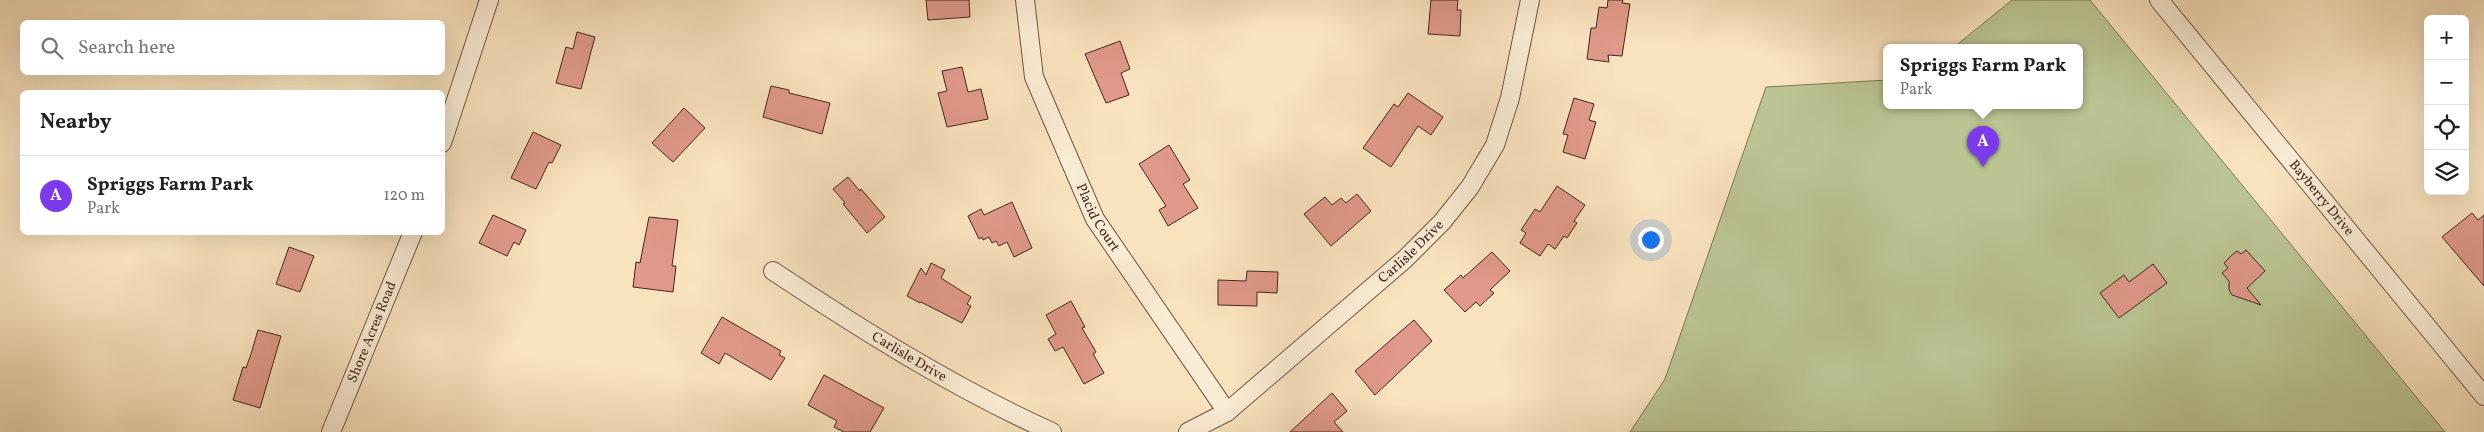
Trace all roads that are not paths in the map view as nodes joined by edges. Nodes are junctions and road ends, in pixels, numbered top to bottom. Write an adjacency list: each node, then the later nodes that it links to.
1 (489, 0): 5 (street)
2 (1025, 0): 9 (street, Placid Court)
3 (1530, 0): 9 (street, Carlisle Drive)
4 (2160, 0): 8 (street, Bayberry Drive)
5 (445, 134)
6 (412, 235): 10 (street, Shore Acres Road)
7 (773, 271): 11 (street, Carlisle Drive)
8 (2484, 396)
9 (1227, 412): 12 (street, Carlisle Drive)
10 (331, 432)
11 (1052, 432)
12 (1188, 432)

